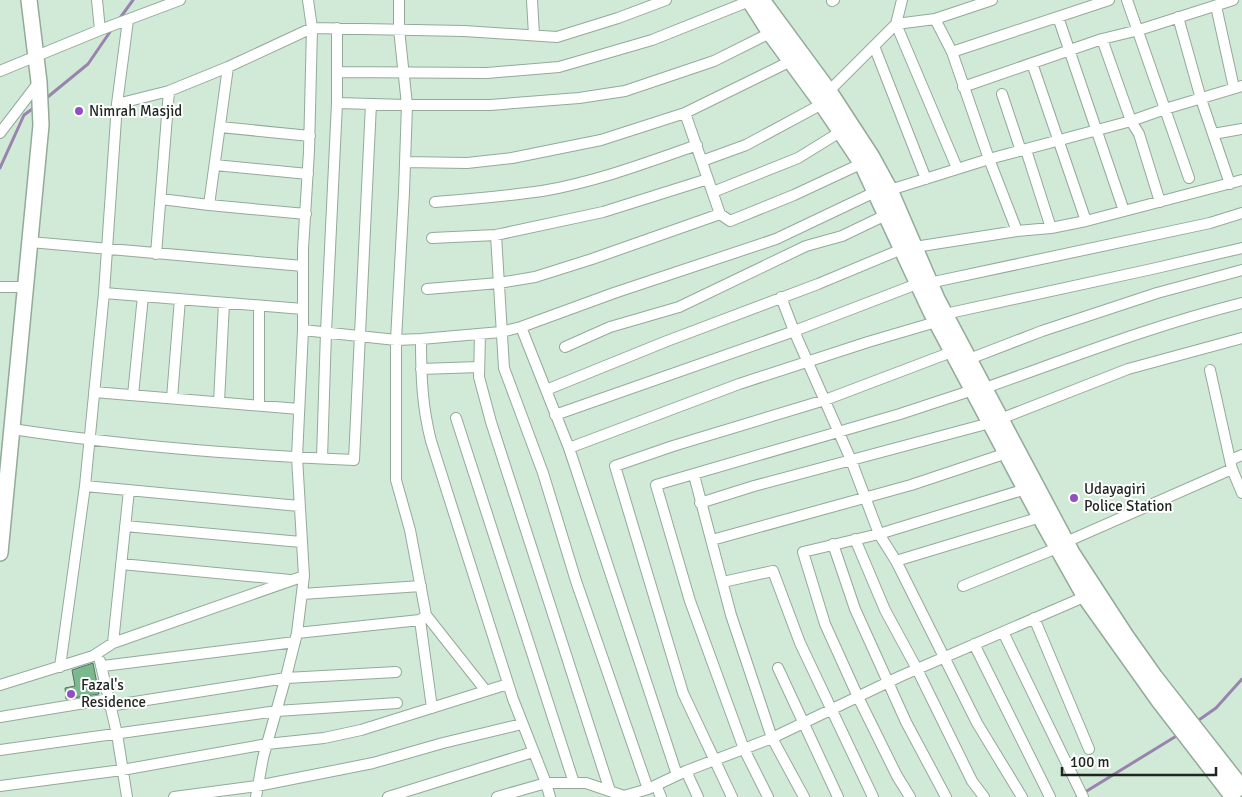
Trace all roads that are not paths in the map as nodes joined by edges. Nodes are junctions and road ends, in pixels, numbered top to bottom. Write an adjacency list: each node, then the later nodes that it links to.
1 (29, 0): 31 (main road)
2 (97, 0): 24 (street)
3 (180, 0): 18 (street)
4 (308, 0): 21 (street)
5 (398, 0): 23 (street)
6 (532, 0): 26 (street)
7 (666, 0): 26 (street)
8 (753, 0): 20 (main road); 37 (street)
9 (902, 0): 19 (street)
10 (992, 0): 17 (street)
11 (1109, 0): 15 (street)
12 (1128, 0): 25 (street)
13 (1233, 0): 14 (street)
14 (1216, 6): 16 (street); 40 (street)
15 (1058, 17): 29 (street); 30 (street)
16 (1178, 17): 25 (street); 44 (street)
17 (935, 19): 19 (street); 29 (street)
18 (128, 20): 24 (street); 45 (street)
19 (896, 24): 28 (street); 67 (street)
20 (773, 27): 32 (main road); 48 (street)
21 (312, 28): 22 (street); 34 (street); 58 (street)
22 (336, 28): 23 (street); 36 (street)
23 (399, 29): 26 (street); 37 (street)
24 (100, 30): 31 (street)
25 (1138, 30): 27 (street); 49 (street)
26 (534, 35)
27 (1102, 39): 30 (street); 51 (street)
28 (874, 46): 43 (street); 71 (street)
29 (952, 52): 39 (street)
30 (1068, 52): 33 (street); 55 (street)
31 (36, 57): 35 (street); 38 (main road)
32 (797, 58): 43 (main road); 50 (street)
33 (1032, 63): 39 (street); 59 (street)
34 (228, 67): 41 (street); 52 (street)
35 (0, 71)
36 (337, 72): 37 (street); 46 (street)
37 (404, 74): 48 (street)
38 (39, 82): 56 (street); 90 (main road)
39 (963, 87): 62 (street)
40 (1238, 87): 44 (street)
41 (169, 91): 45 (street); 76 (street)
42 (1002, 94): 61 (street)
43 (825, 97): 53 (main road); 63 (street)
44 (1201, 99): 49 (street); 57 (street)
45 (117, 104): 91 (street)
46 (337, 104): 47 (street); 114 (street)
47 (371, 104): 48 (street); 117 (street)
48 (407, 106): 65 (street)
49 (1165, 109): 51 (street); 69 (street)
50 (685, 113): 60 (street); 65 (street)
51 (1131, 121): 55 (street); 78 (street)
52 (220, 127): 58 (street); 66 (street)
53 (846, 128): 64 (main road); 75 (street)
54 (1242, 129): 57 (street)
55 (1096, 130): 59 (street); 80 (street)
56 (0, 134)
57 (1213, 134): 73 (street)
58 (310, 136): 68 (street)
59 (1060, 140): 61 (street); 85 (street)
60 (697, 145): 63 (street); 77 (street)
61 (1024, 150): 62 (street); 86 (street)
62 (989, 159): 67 (street); 87 (street)
63 (702, 161): 70 (street)
64 (867, 161): 74 (main road); 84 (street)
65 (405, 162): 120 (street)
66 (215, 165): 68 (street); 79 (street)
67 (958, 168): 71 (street)
68 (308, 174): 83 (street)
69 (1189, 178)
70 (708, 179): 75 (street); 88 (street)
71 (926, 179): 74 (street)
72 (1242, 180): 73 (street)
73 (1230, 184): 78 (street)
74 (882, 191): 81 (main road); 111 (street)
75 (713, 192): 84 (street)
76 (161, 200): 79 (street); 94 (street)
77 (435, 202)
78 (1160, 202): 80 (street)
79 (209, 205): 83 (street)
80 (1124, 211): 85 (street)
81 (892, 212): 92 (main road); 121 (street)
82 (1242, 213): 98 (street)
83 (306, 214): 95 (street)
84 (720, 214): 97 (street)
85 (1086, 221): 86 (street)
86 (1051, 228): 87 (street)
87 (1017, 231): 92 (street)
88 (496, 235): 89 (street); 97 (street)
89 (432, 238)
90 (30, 242): 91 (street); 100 (main road)
91 (107, 248): 94 (street); 102 (street)
92 (908, 248): 98 (main road); 104 (street)
93 (1242, 248): 110 (street)
94 (156, 254): 95 (street)
95 (303, 266): 109 (street)
96 (1242, 270): 122 (street)
97 (499, 283): 101 (street); 115 (street)
98 (923, 283): 110 (main road); 113 (street)
99 (0, 287): 100 (street)
100 (26, 287): 139 (main road)
101 (427, 289)
102 (104, 293): 103 (street); 129 (street)
103 (143, 296): 105 (street); 130 (street)
104 (781, 297): 113 (street); 128 (street)
105 (180, 299): 106 (street); 131 (street)
106 (224, 303): 108 (street); 133 (street)
107 (1242, 303): 127 (street)
108 (259, 306): 109 (street); 134 (street)
109 (303, 309): 112 (street)
110 (941, 318): 122 (main road); 123 (street)
111 (521, 327): 115 (street); 128 (street)
112 (302, 330): 114 (street); 135 (street)
113 (794, 331): 123 (street); 136 (street)
114 (326, 332): 117 (street); 146 (street)
115 (502, 332): 116 (street); 218 (street)
116 (480, 334): 119 (street); 124 (street)
117 (360, 336): 120 (street); 146 (street)
118 (1242, 338): 138 (street)
119 (421, 339): 120 (street); 125 (street)
120 (396, 340): 172 (street)
121 (565, 347)
122 (961, 356): 127 (main road); 132 (street)
123 (808, 361): 132 (street); 142 (street)
124 (479, 367): 125 (street); 220 (street)
125 (421, 369): 191 (street)
126 (1210, 370): 148 (street)
127 (979, 389): 138 (main road); 140 (street)
128 (546, 390): 136 (street)
129 (94, 392): 130 (street); 141 (street)
130 (133, 395): 131 (street)
131 (172, 398): 133 (street)
132 (825, 400): 140 (street); 211 (street)
133 (219, 402): 134 (street)
134 (259, 405): 135 (street)
135 (299, 409): 145 (street)
136 (555, 415): 142 (street)
137 (456, 418): 215 (street)
138 (995, 421): 143 (main road); 147 (street)
139 (12, 429): 141 (street); 154 (main road)
140 (839, 432): 147 (street); 149 (street)
141 (89, 440): 145 (street); 150 (street)
142 (568, 448): 213 (street)
143 (1012, 452): 151 (main road); 155 (street)
144 (1242, 456): 148 (street)
145 (297, 457): 146 (street); 157 (street)
146 (322, 458)
147 (851, 460): 155 (street); 156 (street)
148 (1231, 464): 153 (street); 165 (street)
149 (694, 475): 156 (street); 207 (street)
150 (85, 486): 152 (street); 185 (street)
151 (1030, 488): 158 (main road); 160 (street)
152 (129, 490): 157 (street); 159 (street)
153 (1242, 493)
154 (3, 495): 166 (main road)
155 (865, 498): 160 (street); 162 (street)
156 (700, 503): 162 (street)
157 (299, 506): 163 (street)
158 (1044, 515): 165 (main road); 167 (street)
159 (125, 526): 163 (street); 168 (street)
160 (879, 534): 161 (street); 167 (street)
161 (855, 539): 164 (street); 187 (street)
162 (712, 540): 171 (street)
163 (301, 542): 169 (street)
164 (834, 544): 190 (street); 194 (street)
165 (1061, 545): 173 (street); 175 (main road)
166 (0, 553)
167 (896, 561): 183 (street)
168 (121, 564): 170 (street); 180 (street)
169 (304, 576): 170 (street); 174 (street)
170 (292, 580): 180 (street)
171 (723, 582): 198 (street); 205 (street)
172 (422, 586): 174 (street); 176 (street)
173 (963, 586)
174 (302, 594): 179 (street)
175 (1090, 594): 177 (street); 203 (main road)
176 (423, 618): 179 (street); 193 (street); 197 (street)
177 (1034, 618): 178 (street); 208 (street)
178 (1003, 632): 181 (street); 221 (street)
179 (296, 637): 184 (street); 189 (street)
180 (113, 644): 182 (street)
181 (974, 644): 183 (street); 240 (street)
182 (97, 654): 184 (street); 185 (street)
183 (944, 658): 187 (street); 239 (street)
184 (103, 666): 195 (street)
185 (60, 667): 192 (street)
186 (778, 668): 201 (street)
187 (917, 670): 190 (street); 238 (street)
188 (396, 672): 189 (street)
189 (286, 678): 195 (street); 199 (street)
190 (888, 683): 194 (street); 237 (street)
191 (508, 684): 193 (street); 202 (street)
192 (0, 685)
193 (486, 691): 197 (street)
194 (858, 697): 198 (street); 236 (street)
195 (109, 703): 200 (street); 204 (street)
196 (397, 703): 199 (street)
197 (432, 708): 206 (street)
198 (831, 710): 201 (street); 235 (street)
199 (276, 711): 204 (street); 206 (street)
200 (0, 717)
201 (803, 723): 205 (street); 234 (street)
202 (522, 724): 210 (street); 217 (street)
203 (1186, 727): 219 (main road); 241 (main road)
204 (117, 734): 209 (street); 212 (street)
205 (772, 738): 207 (street); 233 (street)
206 (267, 744): 212 (street); 217 (street)
207 (744, 749): 211 (street); 232 (street)
208 (1089, 749)
209 (0, 750)
210 (533, 752): 214 (street); 225 (street)
211 (714, 761): 213 (street); 231 (street)
212 (122, 770): 216 (street); 222 (street)
213 (681, 773): 218 (street); 230 (street)
214 (546, 782): 215 (street); 226 (street); 227 (street)
215 (574, 783): 220 (street)
216 (0, 786)
217 (257, 786): 223 (street); 224 (street)
218 (652, 787): 228 (street); 229 (street)
219 (1242, 788)
220 (610, 791): 228 (street)
221 (1081, 793)
222 (127, 797)
223 (174, 797)
224 (256, 797)
225 (388, 797)
226 (498, 797)
227 (550, 797)
228 (624, 797)
229 (661, 797)
230 (698, 797)
231 (732, 797)
232 (768, 797)
233 (804, 797)
234 (838, 797)
235 (873, 797)
236 (910, 797)
237 (946, 797)
238 (984, 797)
239 (1022, 797)
240 (1050, 797)
241 (1233, 797)

